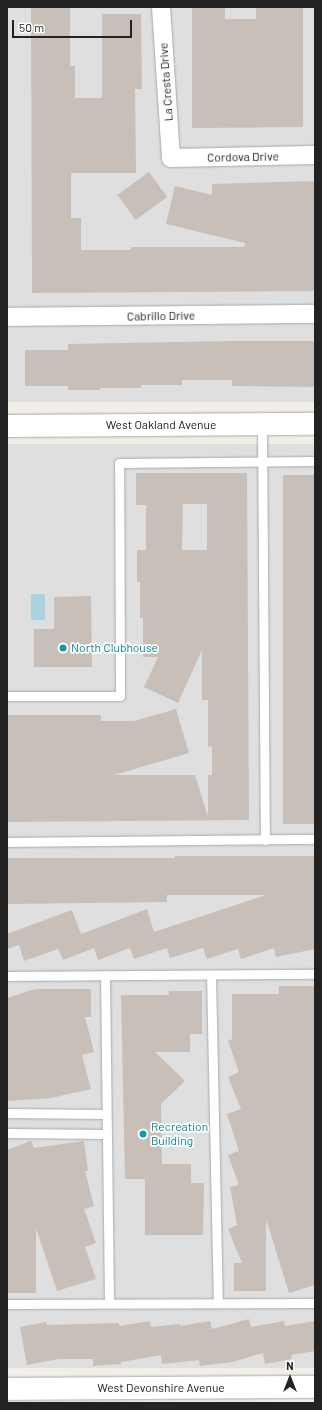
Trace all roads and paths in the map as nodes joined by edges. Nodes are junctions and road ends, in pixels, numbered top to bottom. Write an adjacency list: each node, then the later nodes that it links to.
1 (161, 7): 3 (street, La Cresta Drive)
2 (315, 155): 3 (street, Cordova Drive)
3 (171, 158)
4 (315, 314): 5 (street, Cabrillo Drive)
5 (7, 317)
6 (262, 424): 7 (street, West Oakland Avenue); 8 (street, West Oakland Avenue); 10 (lane)
7 (315, 424)
8 (7, 426)
9 (315, 461): 10 (lane)
10 (262, 462): 11 (lane); 13 (lane)
11 (7, 696)
12 (315, 839): 13 (lane)
13 (265, 840): 14 (lane)
14 (7, 842)
15 (315, 974): 16 (lane)
16 (211, 975): 18 (lane); 24 (lane)
17 (7, 976): 18 (lane)
18 (104, 976): 20 (lane)
19 (7, 1113): 20 (lane)
20 (106, 1114): 22 (lane)
21 (7, 1133): 22 (lane)
22 (107, 1134): 26 (lane)
23 (315, 1302): 24 (lane)
24 (218, 1303): 26 (lane)
25 (7, 1304): 26 (lane)
26 (109, 1304)
27 (315, 1387): 28 (street, West Devonshire Avenue)
28 (7, 1389)

